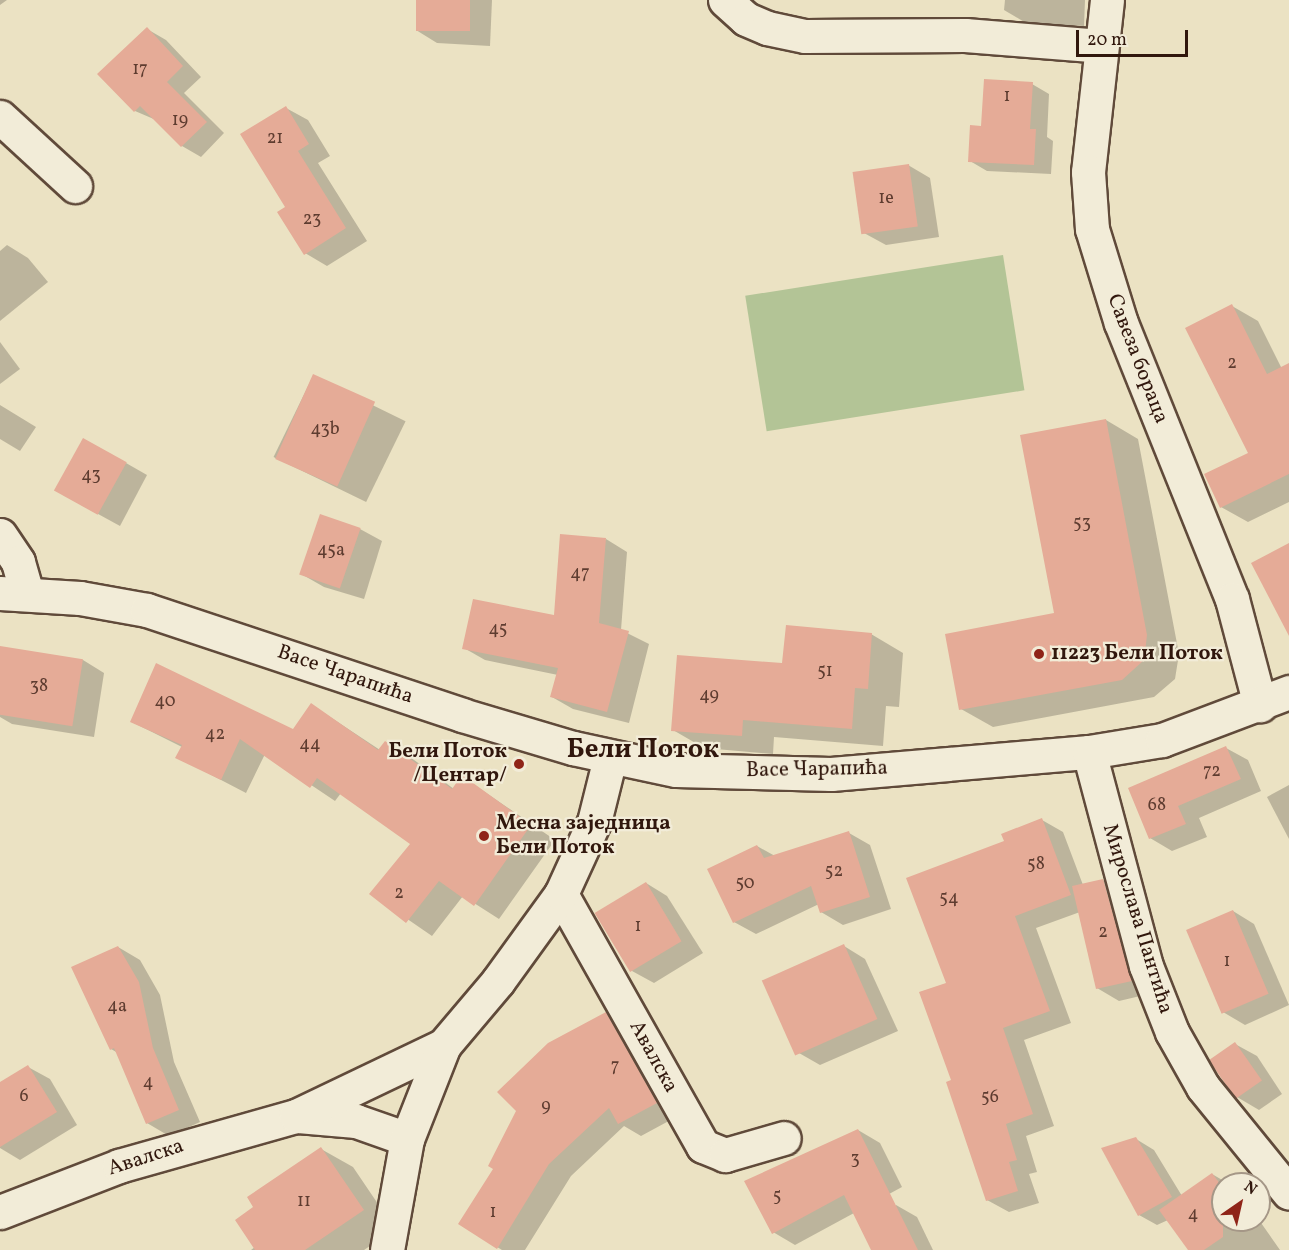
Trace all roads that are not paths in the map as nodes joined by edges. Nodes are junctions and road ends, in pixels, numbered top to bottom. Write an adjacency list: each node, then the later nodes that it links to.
1 (725, 0): 3 (street)
2 (1107, 0): 3 (street, Савеза бораца)
3 (1101, 46): 8 (street, Савеза бораца)
4 (0, 117): 5 (street)
5 (75, 186)
6 (0, 535): 7 (street)
7 (14, 593): 10 (street, Васе Чарапића)
8 (1275, 699): 9 (street, Васе Чарапића)
9 (1089, 752): 10 (street, Васе Чарапића); 16 (street, Мирослава Пантића)
10 (610, 758): 11 (street, Авалска)
11 (561, 894): 12 (street, Авалска); 14 (street, Авалска)
12 (444, 1045): 13 (street, Авалска); 15 (street, Авалска)
13 (296, 1116): 15 (street, Авалска); 17 (street, Авалска)
14 (784, 1138)
15 (407, 1139): 18 (street)
16 (1289, 1193)
17 (0, 1212)
18 (387, 1250)

